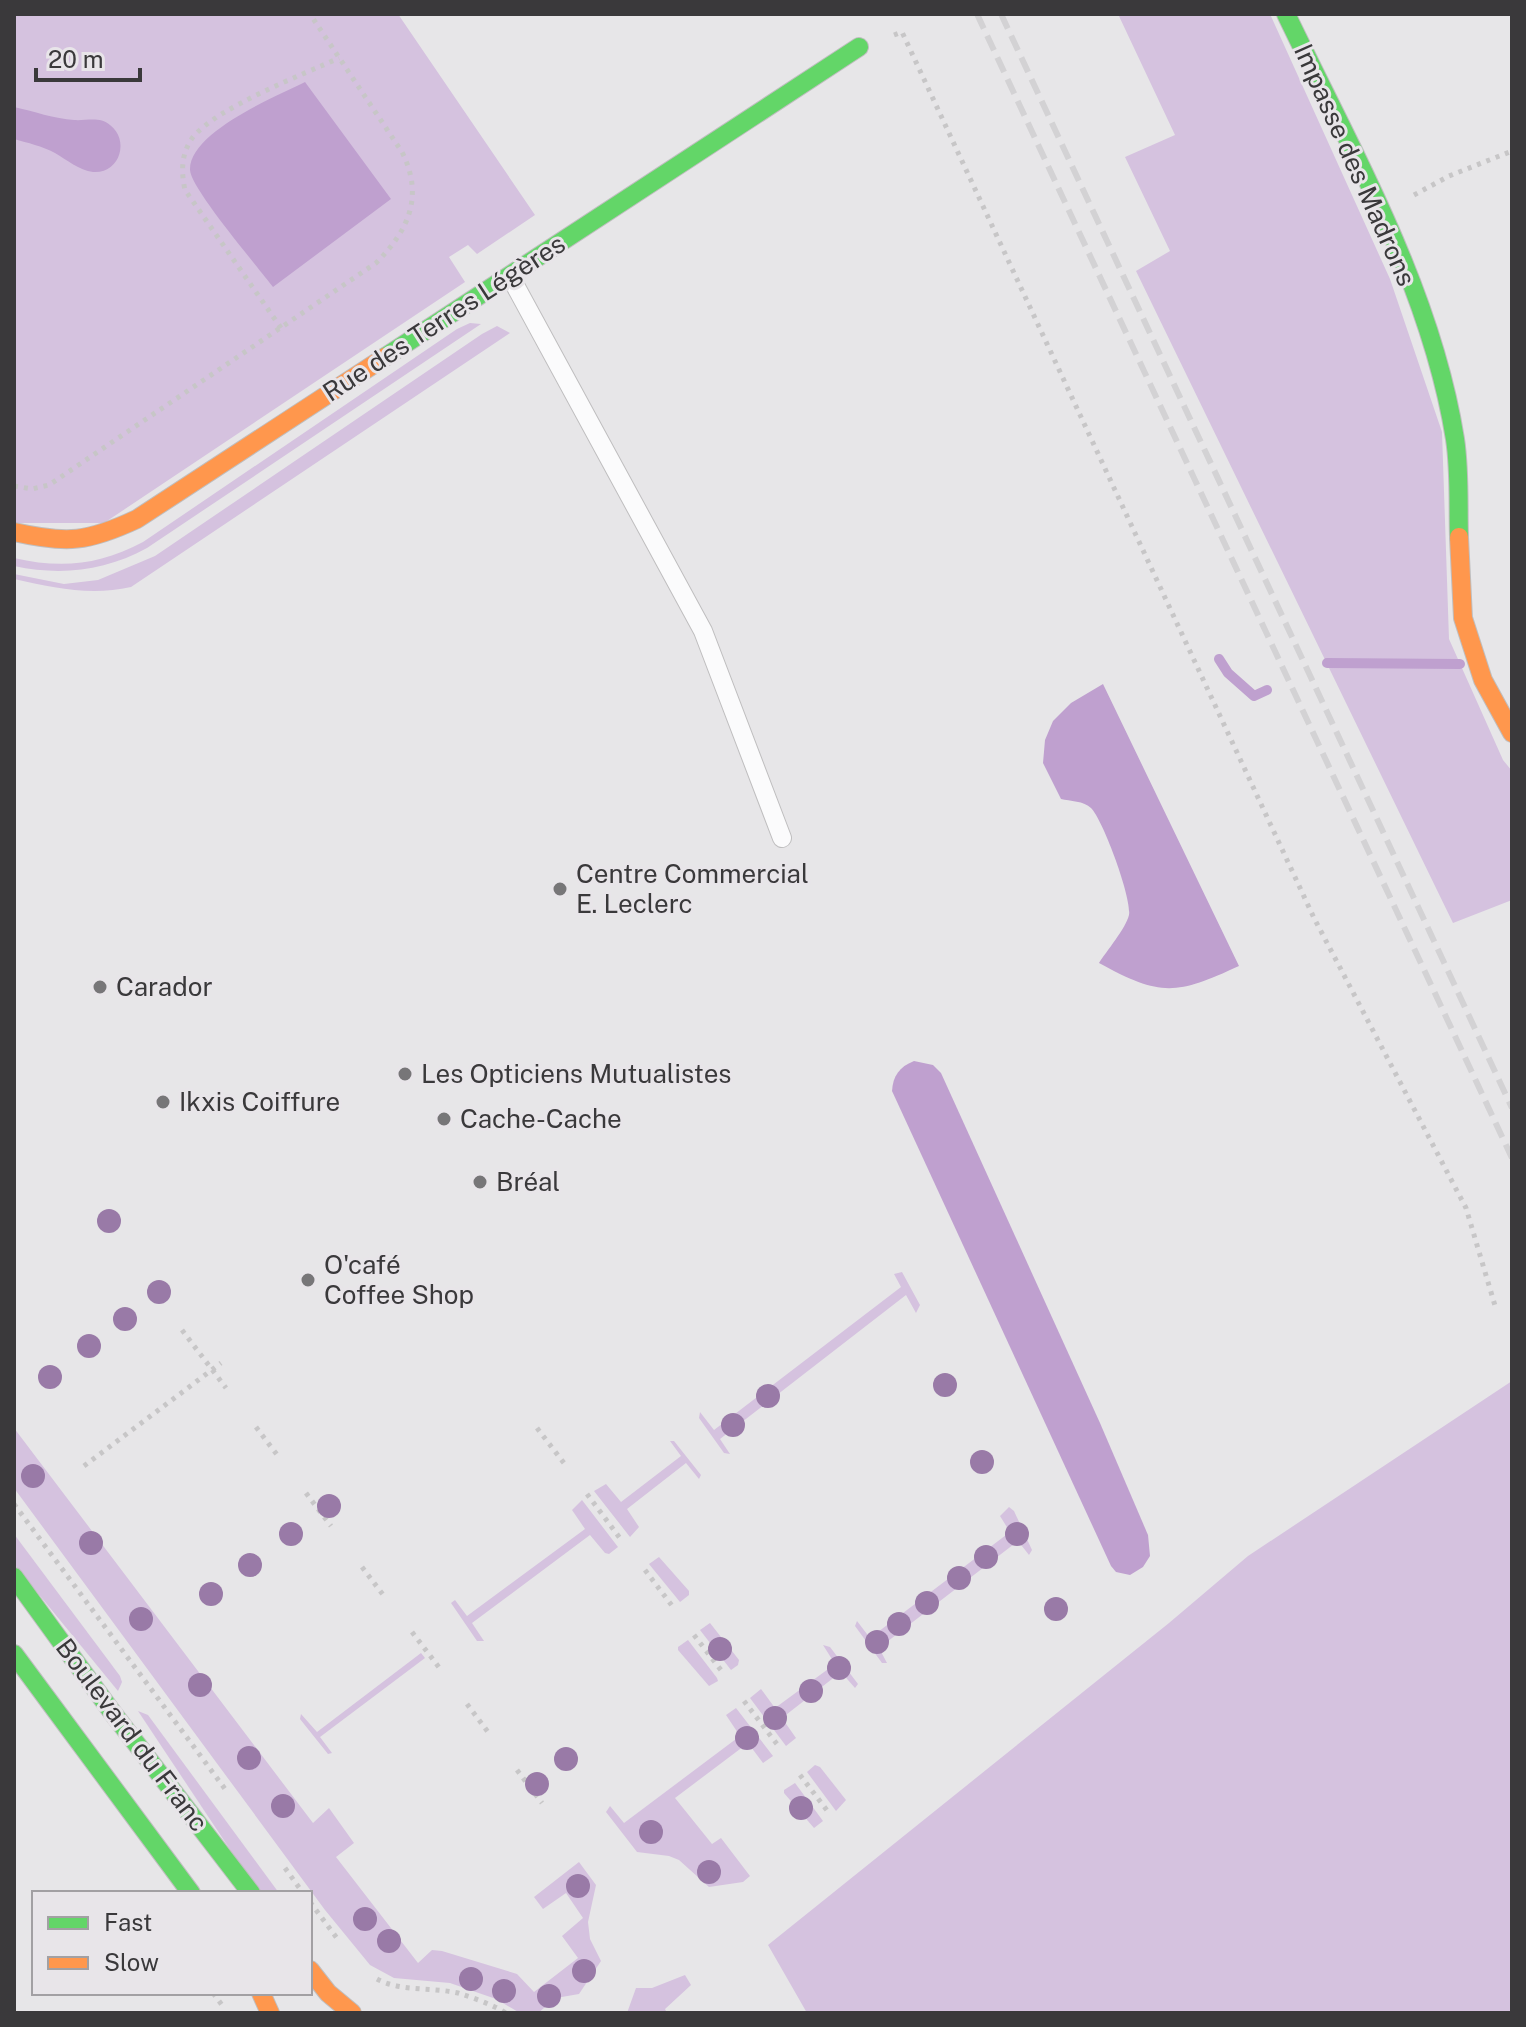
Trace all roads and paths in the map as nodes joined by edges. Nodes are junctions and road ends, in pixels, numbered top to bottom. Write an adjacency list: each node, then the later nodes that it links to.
1 (310, 14): 4 (path)
2 (1286, 14): 6 (street, Impasse des Madrons)
3 (859, 47): 7 (street, Rue des Terres Légères); 13 (path)
4 (339, 58): 8 (path); 8 (path)
5 (1512, 151): 6 (path)
6 (1391, 233): 11 (street, Impasse des Madrons)
7 (510, 276): 10 (street, Rue des Terres Légères); 12 (lane)
8 (281, 328): 9 (path)
9 (14, 486)
10 (14, 532)
11 (1512, 733)
12 (782, 838)
13 (1496, 1309)
14 (182, 1330): 16 (path)
15 (221, 1363): 16 (path)
16 (212, 1370): 17 (path); 21 (path)
17 (226, 1388)
18 (256, 1427): 20 (path)
19 (537, 1428): 22 (path)
20 (278, 1456)
21 (84, 1466)
22 (567, 1467)
23 (306, 1493): 26 (path)
24 (587, 1494): 27 (path)
25 (14, 1504): 44 (path)
26 (331, 1526)
27 (622, 1541)
28 (362, 1567): 31 (path)
29 (645, 1570): 32 (path)
30 (14, 1577): 49 (street, Boulevard du Franc)
31 (384, 1596)
32 (673, 1607)
33 (412, 1632): 36 (path)
34 (694, 1635): 37 (path)
35 (14, 1654): 48 (street, Boulevard du Franc)
36 (441, 1670)
37 (724, 1674)
38 (744, 1701): 41 (path)
39 (467, 1704): 40 (path)
40 (491, 1736)
41 (780, 1748)
42 (517, 1770): 45 (path)
43 (800, 1775): 46 (path)
44 (229, 1795)
45 (542, 1803)
46 (829, 1813)
47 (276, 1856): 50 (path)
48 (190, 1891)
49 (249, 1891)
50 (302, 1891)
51 (312, 1905): 52 (path)
52 (343, 1945)
53 (312, 1973): 55 (street)
54 (367, 1973): 56 (path)
55 (352, 2013)
56 (506, 2013)

